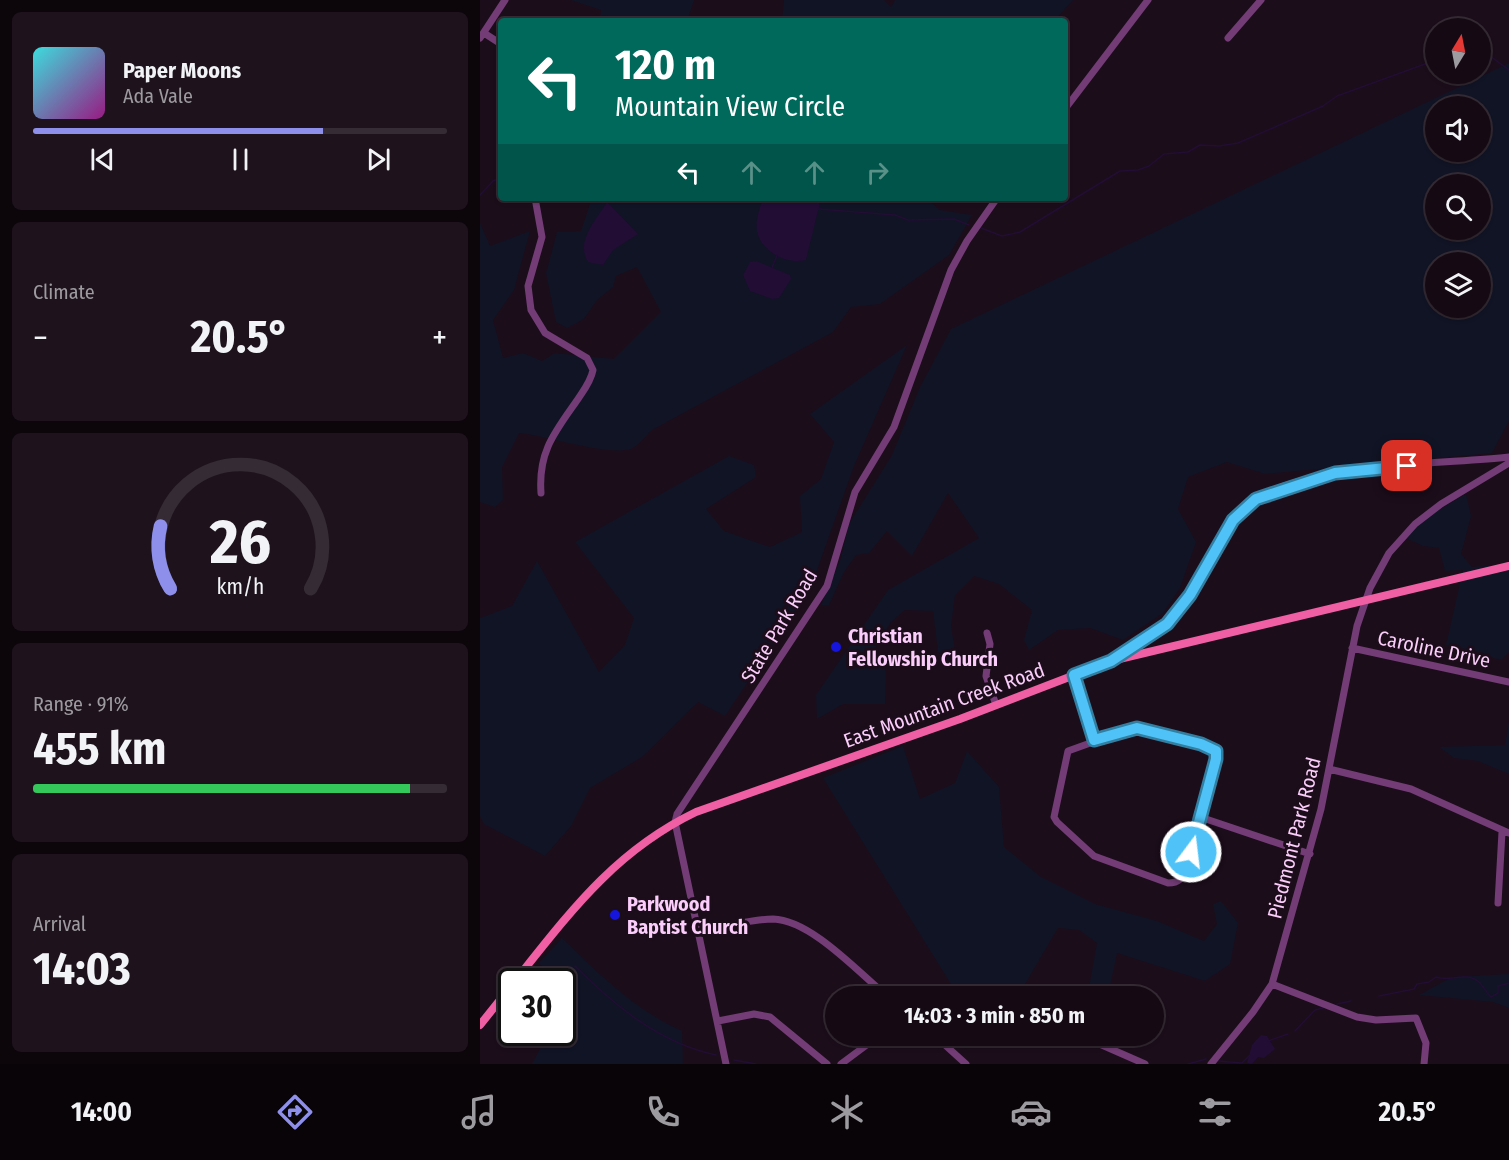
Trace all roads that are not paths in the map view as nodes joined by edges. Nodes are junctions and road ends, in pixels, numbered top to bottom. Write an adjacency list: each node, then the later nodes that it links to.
1 (505, 0): 4 (street)
2 (1148, 0): 7 (street)
3 (1261, 0): 5 (street)
4 (482, 36): 6 (street)
5 (1228, 38)
6 (498, 43)
7 (1068, 105)
8 (536, 201): 12 (street)
9 (995, 201): 24 (street, State Park Road)
10 (1509, 457): 17 (street)
11 (1509, 463): 14 (street, Piedmont Park Road)
12 (542, 494)
13 (1509, 566): 14 (main road, East Mountain Creek Road)
14 (1364, 601): 16 (street, Piedmont Park Road); 17 (main road, East Mountain Creek Road)
15 (987, 633): 20 (street)
16 (1353, 648): 19 (street, Caroline Drive); 22 (street, Piedmont Park Road)
17 (1111, 661): 18 (main road, East Mountain Creek Road)
18 (1074, 675): 20 (main road, East Mountain Creek Road); 21 (street)
19 (1509, 682)
20 (996, 705): 24 (main road, East Mountain Creek Road)
21 (1094, 740): 23 (street); 23 (street)
22 (1329, 769): 25 (street); 26 (street, Piedmont Park Road)
23 (1200, 818): 26 (street)
24 (675, 822): 28 (street); 29 (main road)
25 (1506, 833): 27 (street)
26 (1310, 854): 30 (street, Piedmont Park Road)
27 (1498, 903)
28 (700, 932): 31 (street); 33 (street)
29 (525, 968)
30 (1272, 984): 43 (street, Piedmont Park Road); 44 (street)
31 (875, 986)
32 (498, 1003): 34 (main road)
33 (718, 1021): 38 (street); 39 (street)
34 (480, 1025)
35 (865, 1046): 40 (street)
36 (946, 1046): 41 (street)
37 (1104, 1046): 42 (street)
38 (726, 1064)
39 (827, 1064)
40 (841, 1064)
41 (966, 1064)
42 (1145, 1064)
43 (1211, 1064)
44 (1424, 1064)

